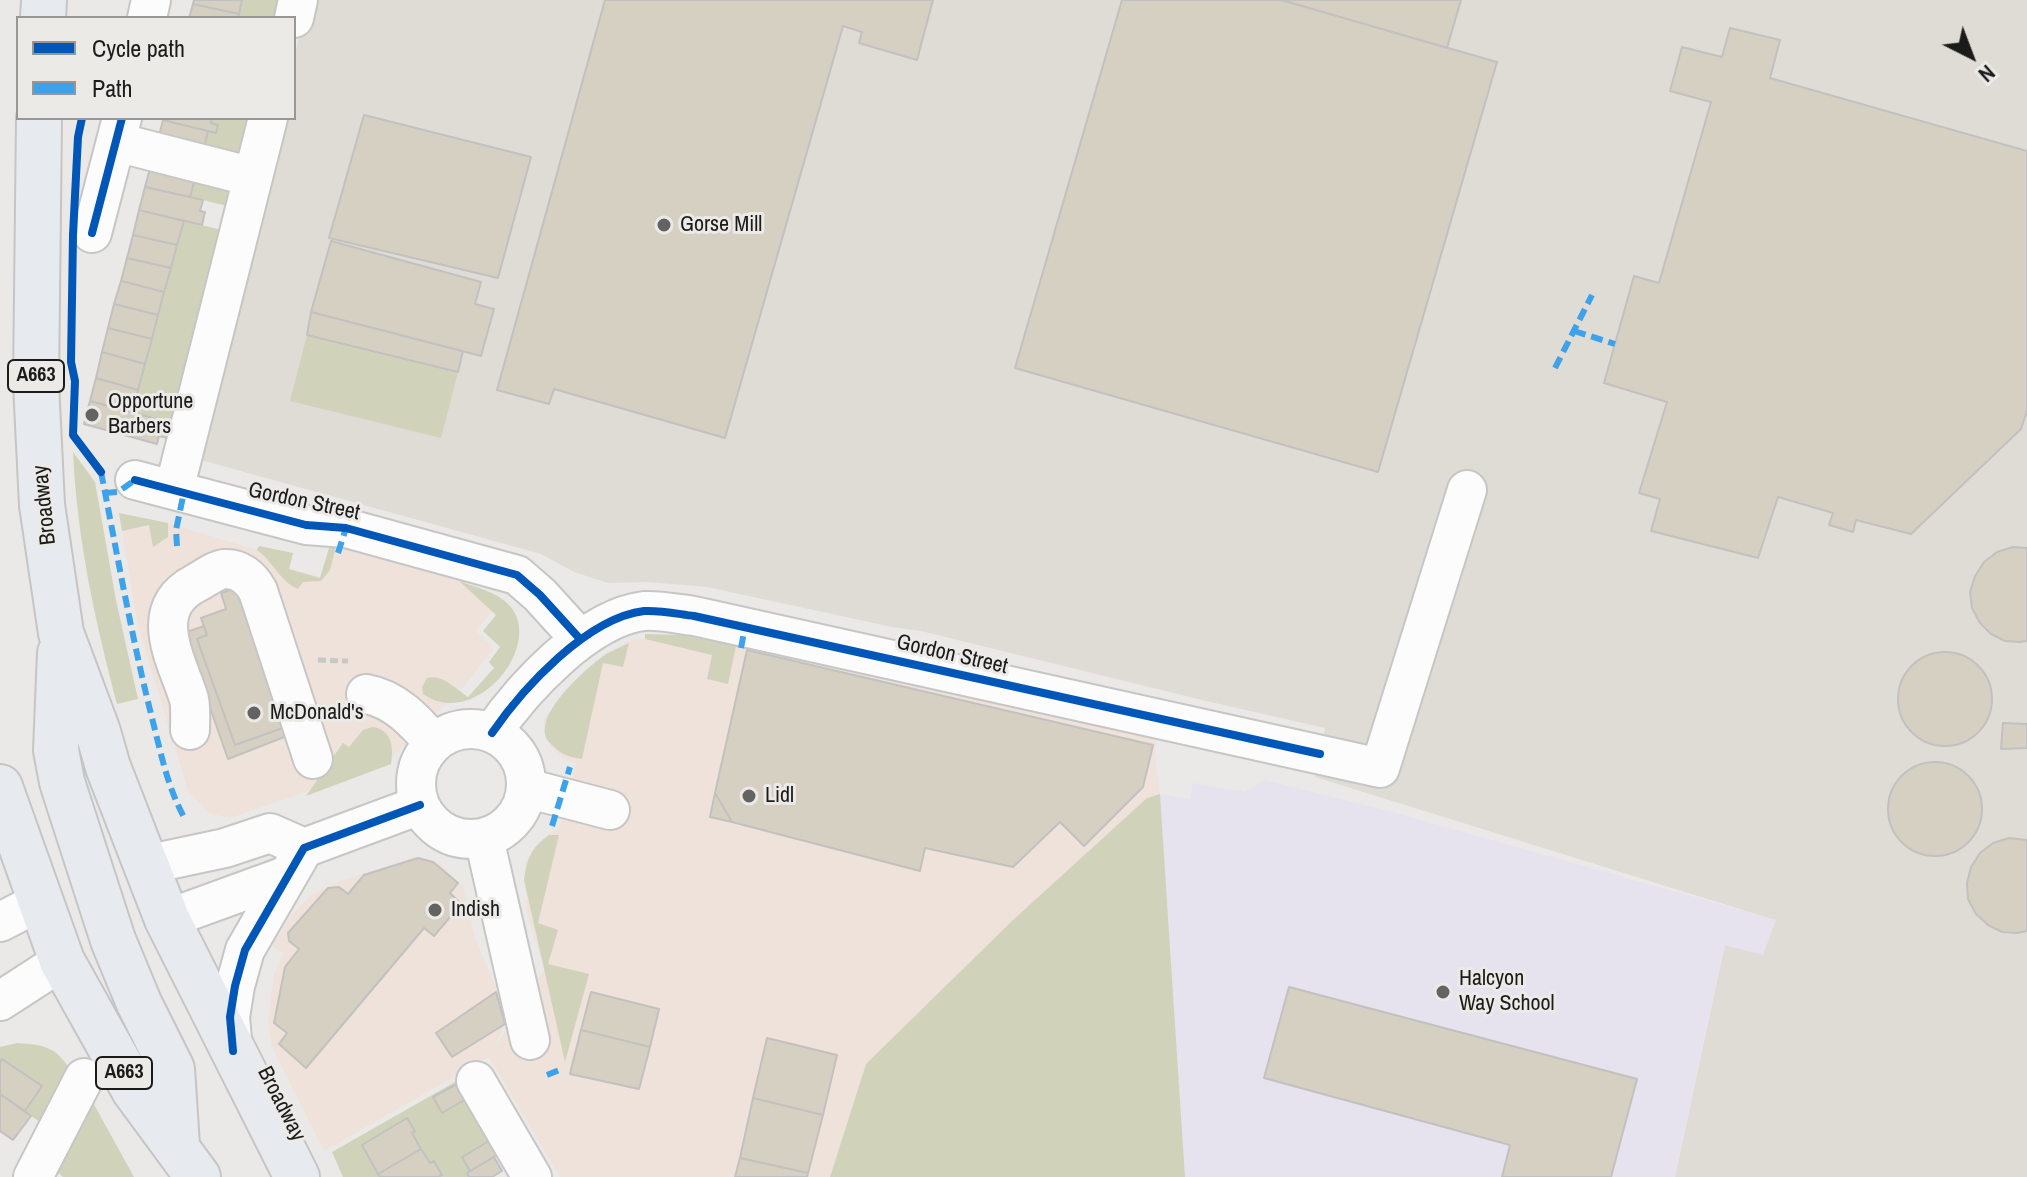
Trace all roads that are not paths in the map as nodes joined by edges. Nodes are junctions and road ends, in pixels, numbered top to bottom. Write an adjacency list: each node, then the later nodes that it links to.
1 (39, 120): 9 (highway, Broadway / A663)
2 (267, 120): 4 (street)
3 (119, 130): 4 (street); 5 (street)
4 (253, 177): 7 (street)
5 (92, 233)
6 (135, 480): 7 (street, Gordon Street)
7 (174, 490): 10 (street, Gordon Street)
8 (1467, 490): 10 (street, Gordon Street)
9 (61, 633): 22 (highway, Broadway / A663); 23 (highway)
10 (580, 639): 13 (street, Gordon Street)
11 (359, 677): 14 (street)
12 (190, 730): 15 (street)
13 (492, 733): 14 (street); 17 (street)
14 (434, 743): 18 (street)
15 (313, 759)
16 (0, 787): 24 (highway, A663)
17 (526, 788): 19 (street); 20 (street)
18 (420, 805): 20 (street); 21 (street)
19 (610, 810)
20 (484, 838): 30 (street)
21 (296, 861): 22 (street); 25 (street); 31 (street)
22 (145, 865): 23 (highway); 25 (highway, Broadway / A663)
23 (94, 882): 24 (highway); 27 (highway)
24 (39, 902): 26 (street); 28 (highway, A663)
25 (167, 919): 27 (highway); 31 (highway, Broadway / A663)
26 (0, 922)
27 (113, 940): 28 (highway); 34 (highway)
28 (62, 961): 29 (street); 34 (highway, A663)
29 (0, 1001)
30 (530, 1040)
31 (233, 1051): 36 (highway, Broadway / A663)
32 (84, 1078): 35 (street)
33 (476, 1081): 37 (street)
34 (188, 1161)
35 (33, 1177)
36 (297, 1177)
37 (532, 1177)

